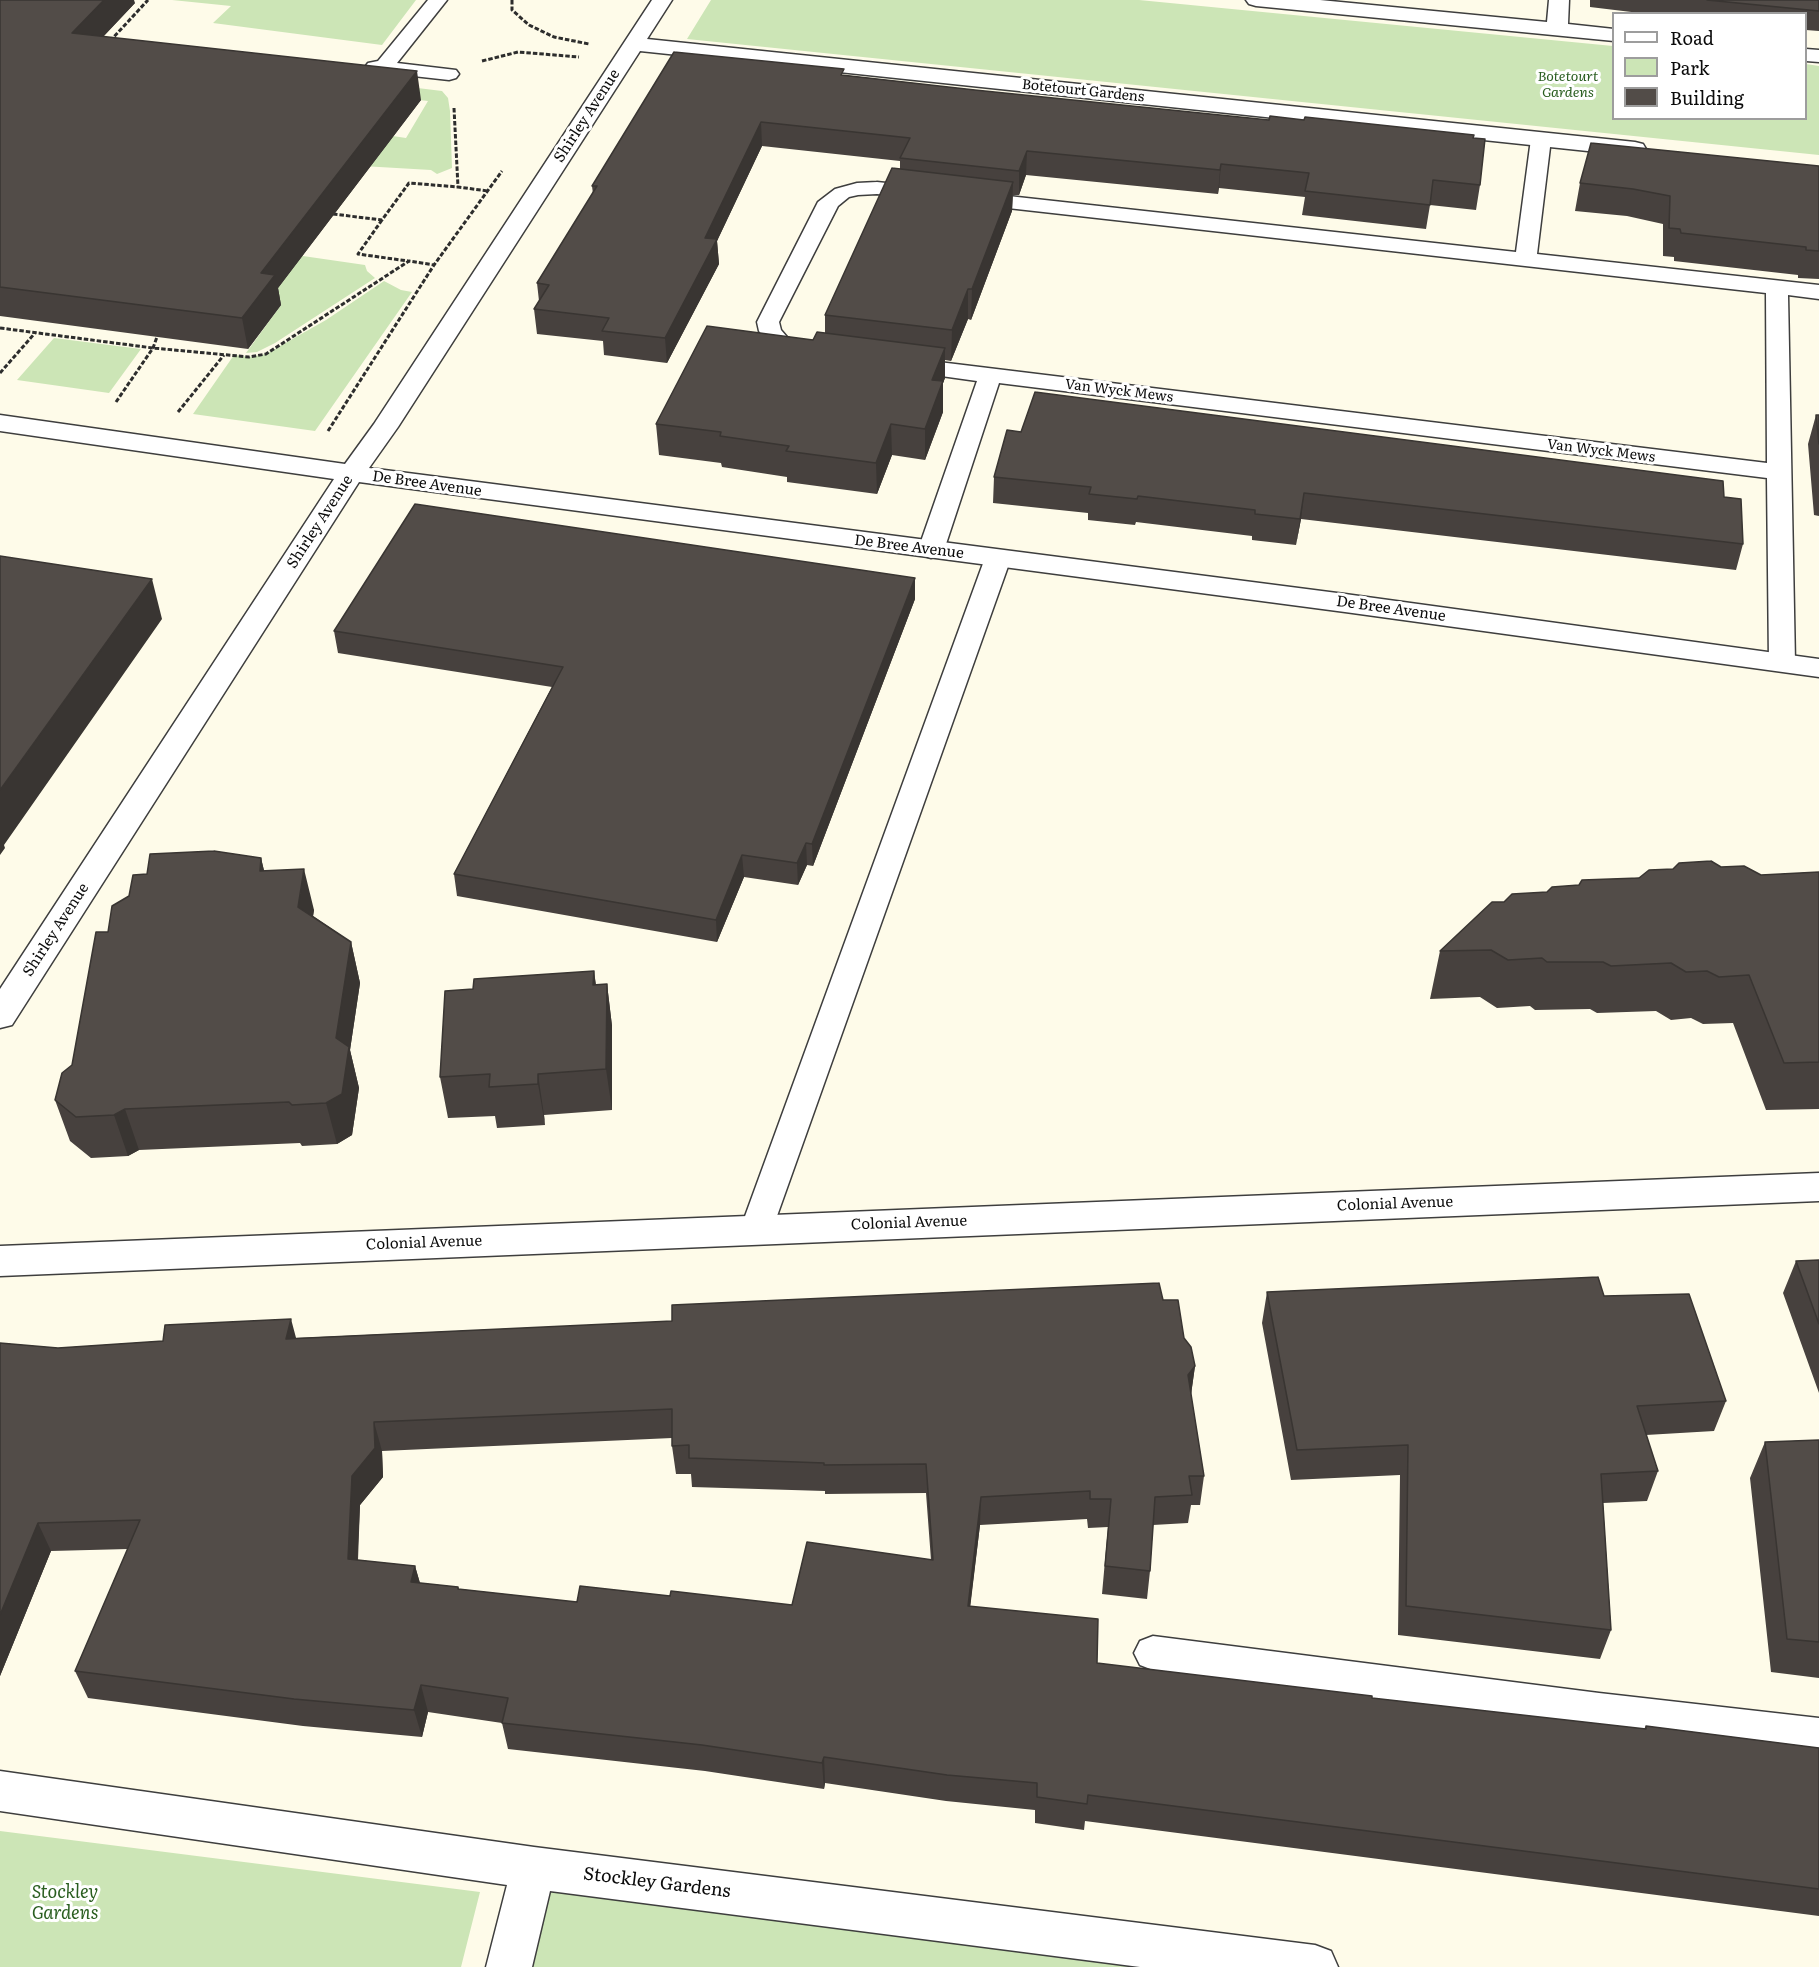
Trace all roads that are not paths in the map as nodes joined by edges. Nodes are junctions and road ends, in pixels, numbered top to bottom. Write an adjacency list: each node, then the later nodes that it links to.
1 (438, 0): 9 (lane)
2 (662, 0): 7 (street, Shirley Avenue)
3 (1256, 0): 5 (street)
4 (1559, 0): 5 (street)
5 (1557, 29): 6 (street)
6 (1612, 35)
7 (634, 44): 11 (street, Botetourt Gardens); 20 (street, Shirley Avenue)
8 (359, 66): 9 (lane)
9 (383, 68): 10 (lane)
10 (449, 74)
11 (1540, 140): 12 (street, Botetourt Gardens); 13 (lane)
12 (1657, 152)
13 (1526, 259): 14 (lane); 16 (lane)
14 (1777, 287): 15 (lane); 21 (lane)
15 (1819, 292)
16 (828, 355)
17 (886, 362): 18 (lane, Van Wyck Mews)
18 (990, 375): 21 (lane, Van Wyck Mews); 22 (lane)
19 (0, 423): 20 (street, De Bree Avenue)
20 (352, 472): 22 (street, De Bree Avenue); 26 (street, Shirley Avenue)
21 (1778, 472): 24 (lane)
22 (931, 550): 23 (street, De Bree Avenue)
23 (998, 558): 24 (street, De Bree Avenue); 28 (lane)
24 (1782, 663): 25 (street, De Bree Avenue)
25 (1819, 668)
26 (0, 1016)
27 (1819, 1187): 28 (street, Colonial Avenue)
28 (756, 1230): 29 (street, Colonial Avenue)
29 (0, 1261)
30 (1153, 1653): 31 (lane)
31 (1819, 1736)
32 (0, 1791): 33 (street, Stockley Gardens)
33 (534, 1868): 34 (street); 35 (street, Stockley Gardens)
34 (509, 1967)
35 (1315, 1967)

